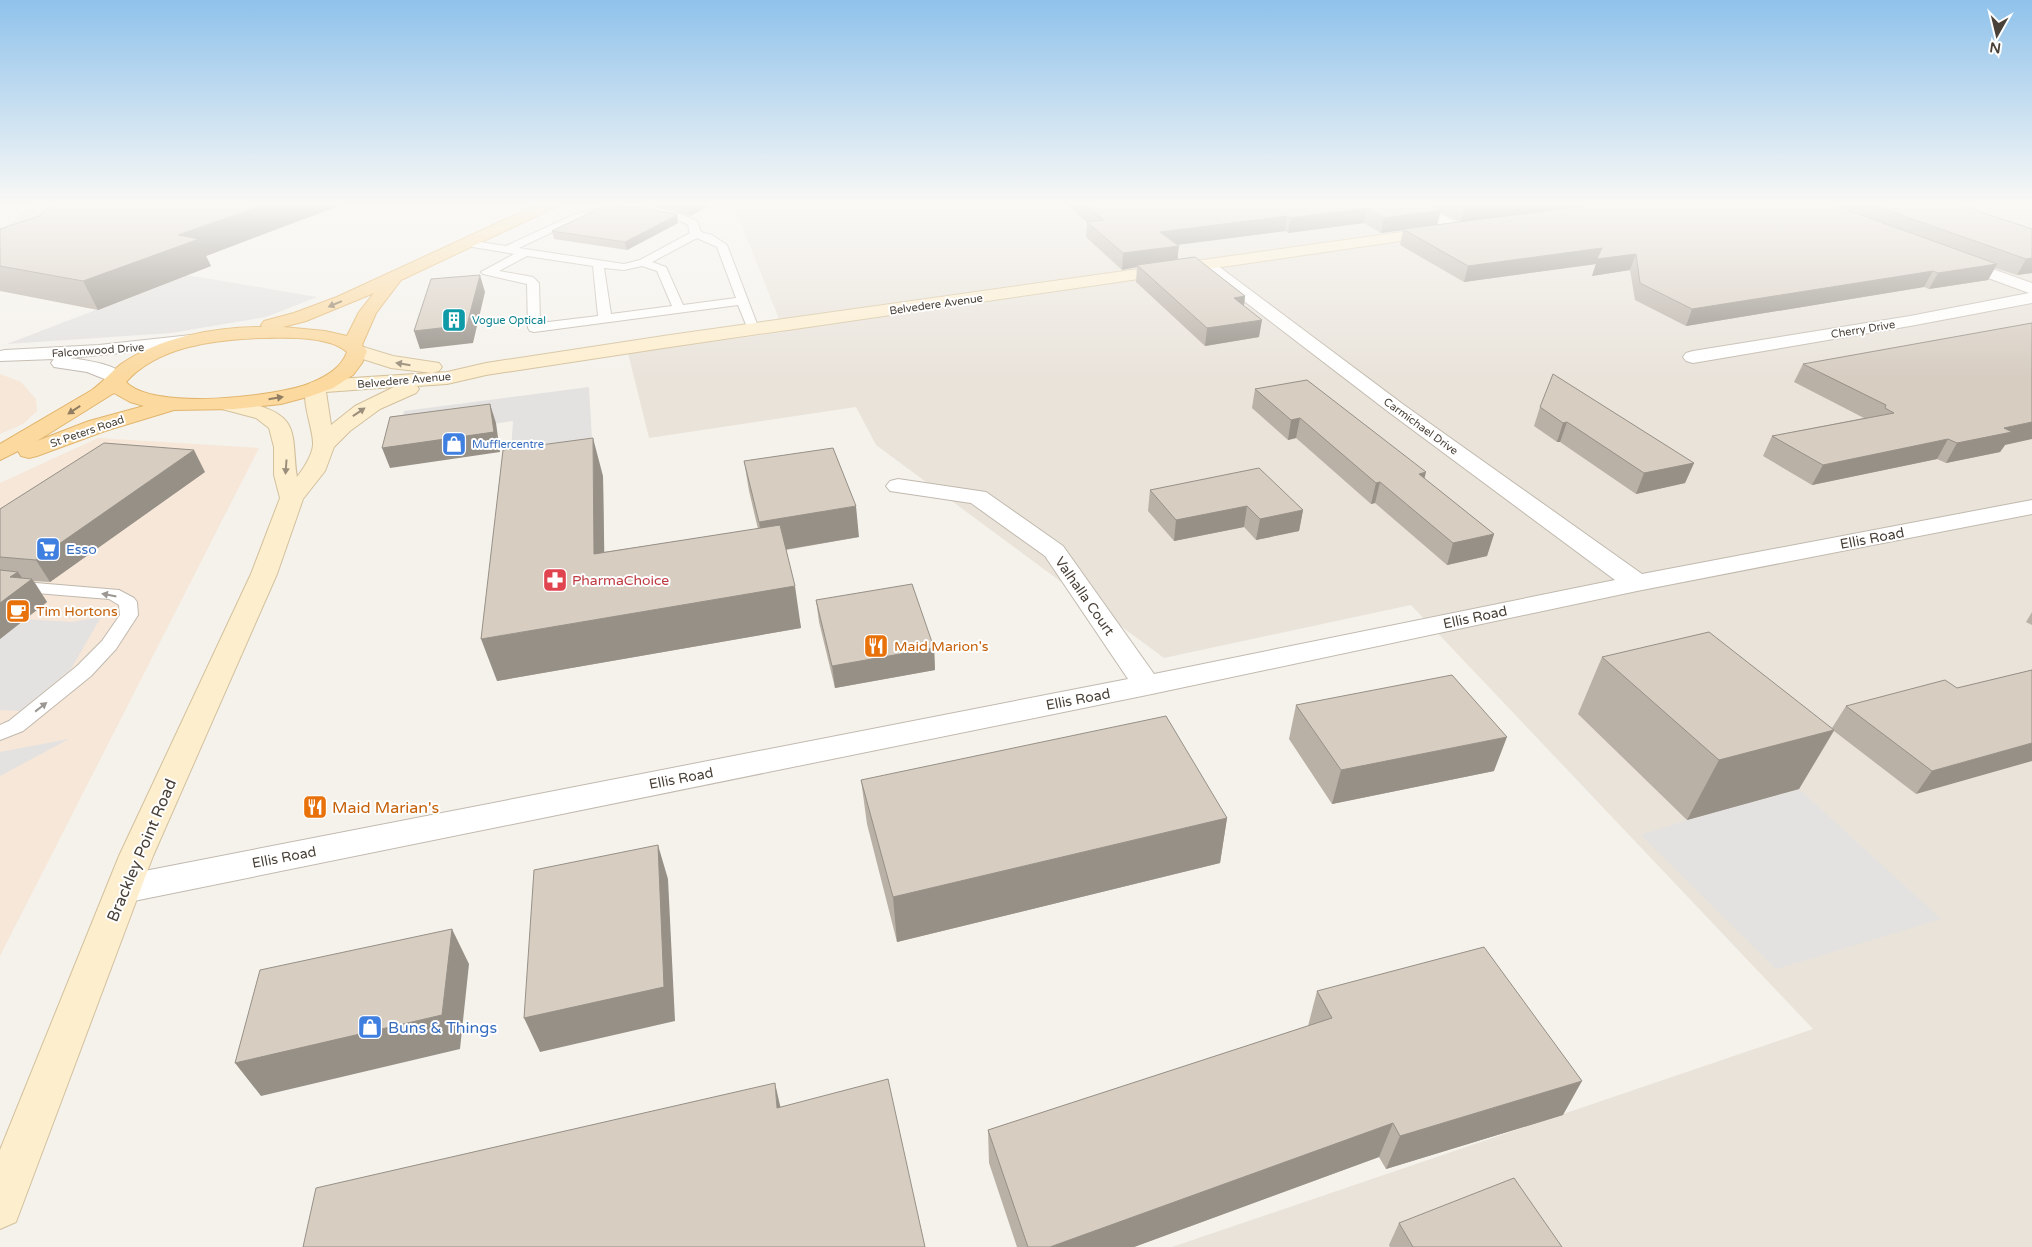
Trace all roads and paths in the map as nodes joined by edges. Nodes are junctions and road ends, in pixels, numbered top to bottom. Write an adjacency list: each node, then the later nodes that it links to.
1 (432, 260): 11 (main road)
2 (510, 260): 16 (lane)
3 (575, 260): 9 (lane)
4 (648, 260): 8 (lane)
5 (727, 260): 14 (lane)
6 (1241, 260): 10 (main road, Belvedere Avenue)
7 (1953, 260): 12 (street)
8 (643, 263): 9 (lane); 15 (lane)
9 (598, 264): 16 (lane)
10 (1207, 265): 17 (main road, Belvedere Avenue); 35 (street, Carmichael Drive)
11 (395, 278): 18 (main road, one-way to 18); 20 (main road)
12 (2032, 289)
13 (2032, 298): 22 (street, Cherry Drive)
14 (742, 301): 15 (lane); 17 (lane)
15 (679, 309): 16 (lane)
16 (605, 319)
17 (753, 330): 23 (main road, Belvedere Avenue)
18 (236, 334): 19 (main road, St Peters Road); 20 (main road)
19 (191, 341): 21 (street, Falconwood Drive); 25 (main road, St Peters Road)
20 (354, 348): 23 (main road, Belvedere Avenue, one-way to 20); 26 (main road)
21 (2, 355): 25 (street, Falconwood Drive)
22 (1693, 357)
23 (486, 369): 24 (main road, Belvedere Avenue)
24 (447, 378): 26 (main road, Belvedere Avenue); 29 (main road, one-way to 24)
25 (116, 380): 27 (main road); 30 (main road, St Peters Road, one-way to 30)
26 (318, 387): 28 (main road, one-way to 26); 29 (main road)
27 (175, 404): 28 (main road); 31 (main road, St Peters Road)
28 (225, 404): 33 (main road, one-way to 33)
29 (324, 445): 33 (main road, Brackley Point Road)
30 (0, 453)
31 (0, 462)
32 (898, 486): 37 (street, Valhalla Court)
33 (292, 498): 39 (main road, Brackley Point Road)
34 (2032, 507): 35 (street, Ellis Road)
35 (1638, 583): 37 (street, Ellis Road)
36 (0, 585): 38 (lane, one-way to 36)
37 (1147, 685): 39 (street, Ellis Road)
38 (0, 733)
39 (124, 889): 40 (main road, Brackley Point Road)
40 (12, 1149): 41 (main road, Brackley Point Road)
41 (0, 1206)

